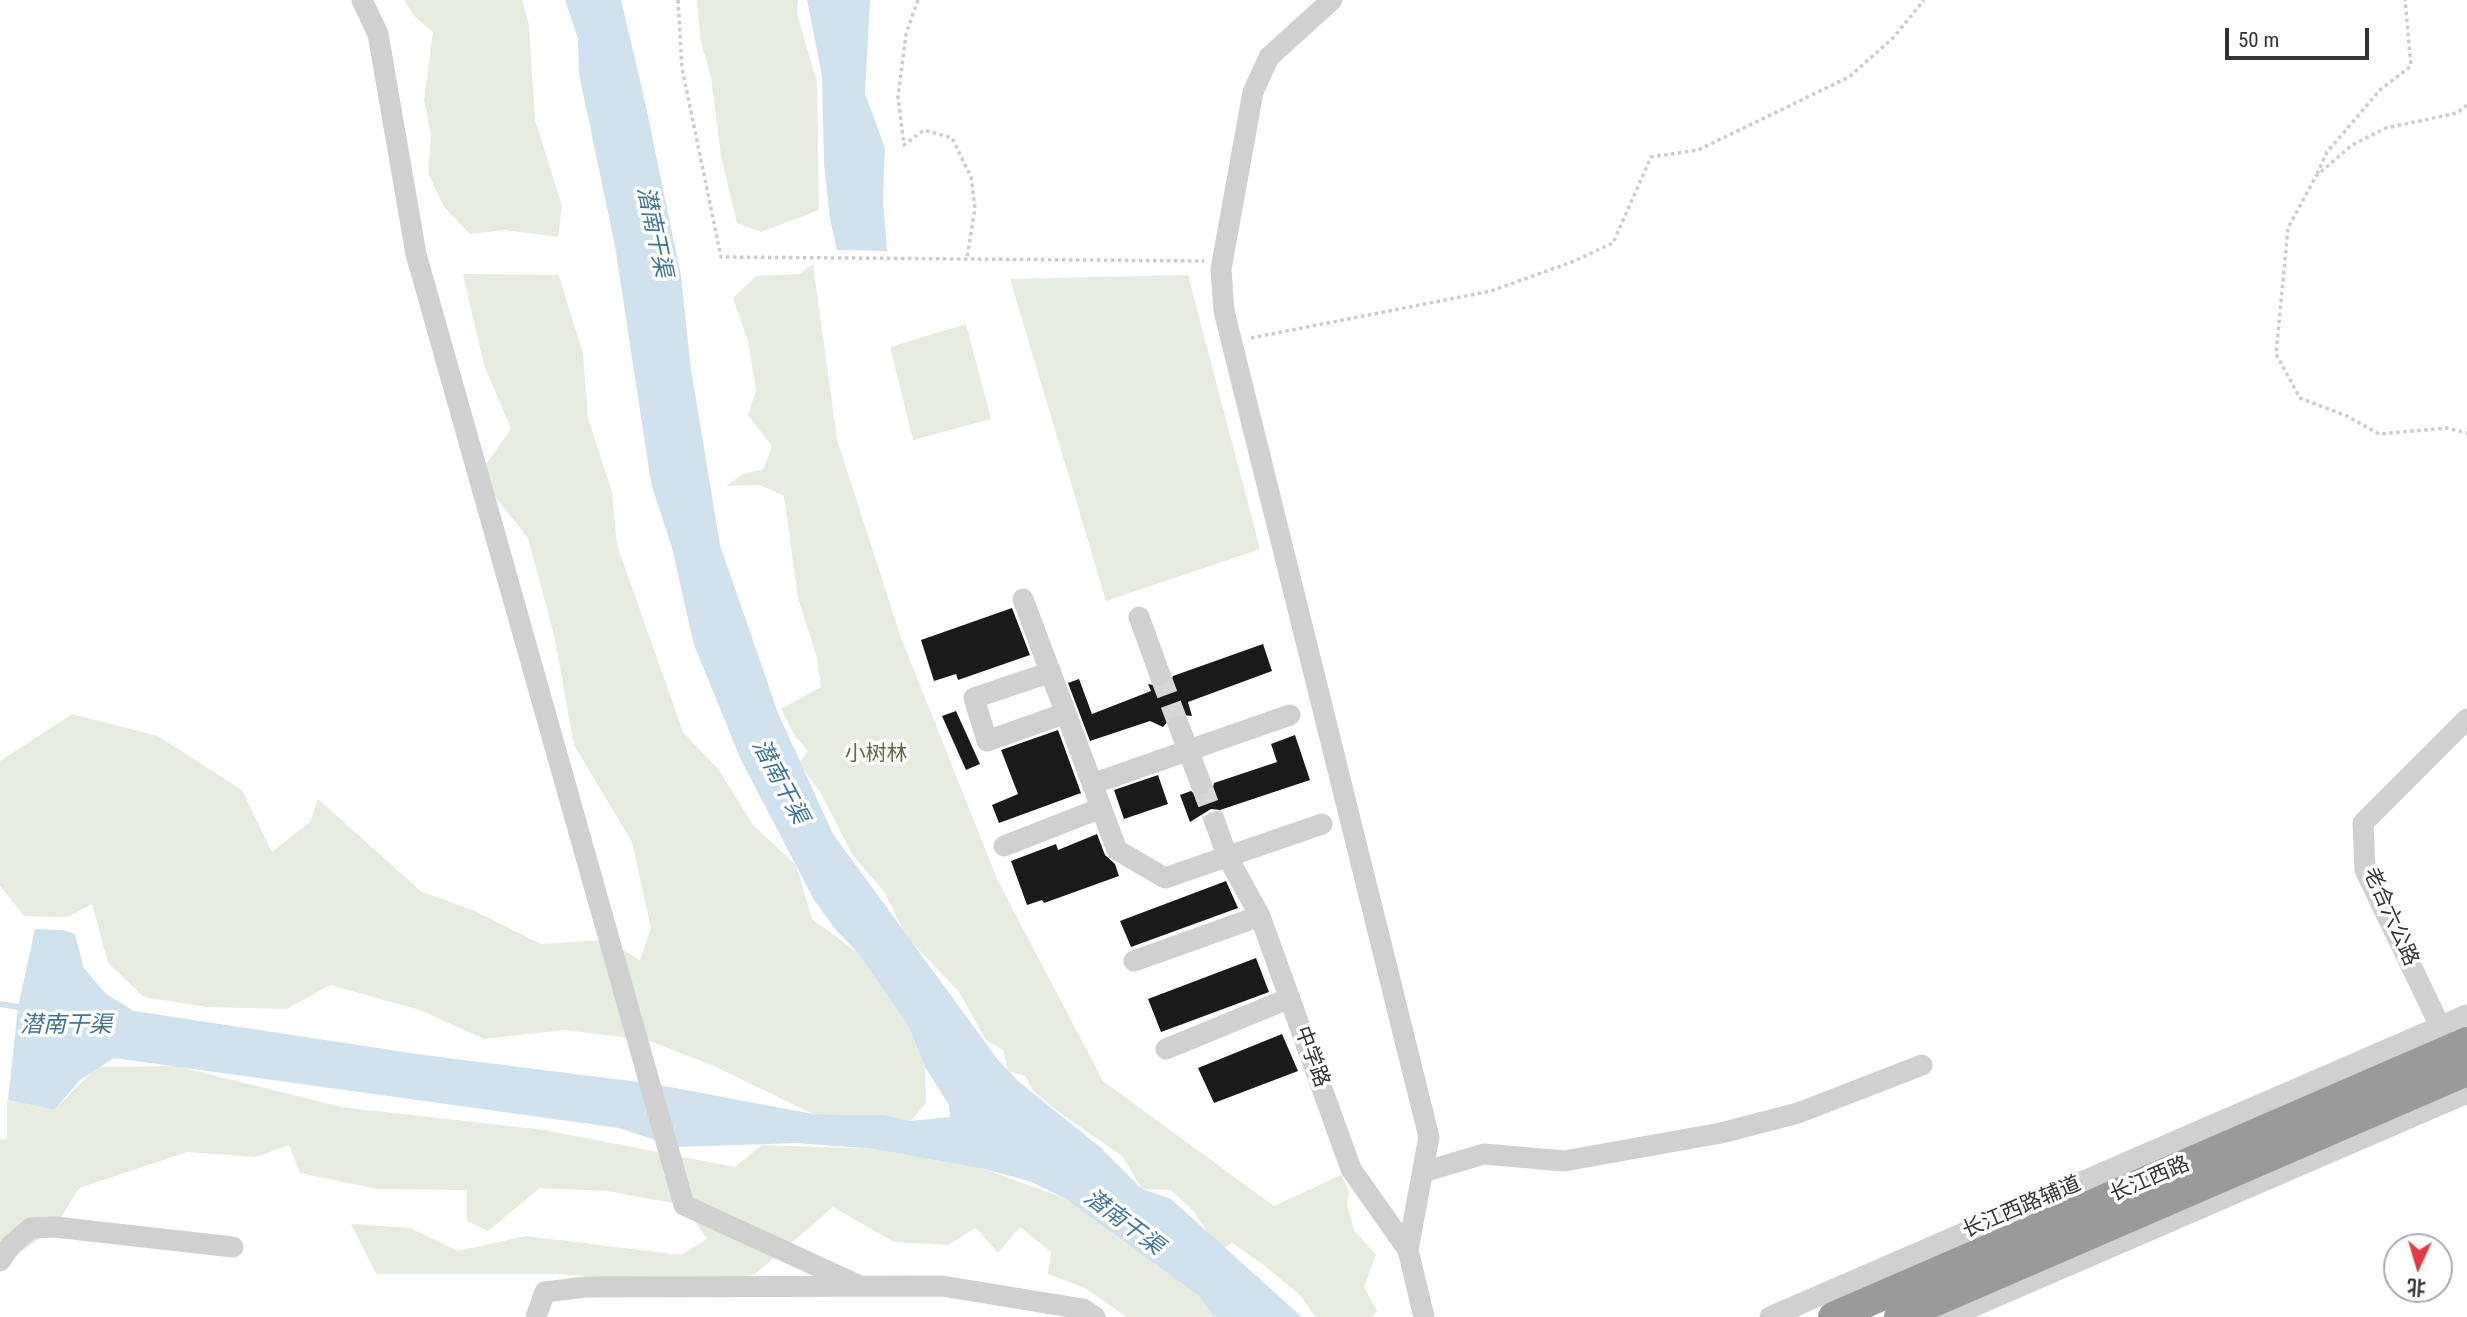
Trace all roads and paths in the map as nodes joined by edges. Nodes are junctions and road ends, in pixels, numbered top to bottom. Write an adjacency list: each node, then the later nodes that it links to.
1 (362, 0): 41 (street)
2 (678, 0): 9 (path)
3 (918, 0): 9 (path)
4 (1332, 0): 10 (street)
5 (1924, 0): 11 (path)
6 (2405, 0): 8 (path)
7 (2467, 105): 8 (path)
8 (2316, 176): 12 (path)
9 (967, 258): 10 (path)
10 (1222, 279): 11 (street)
11 (1232, 342): 37 (street)
12 (2467, 433)
13 (1023, 599): 15 (street)
14 (1139, 617): 16 (street)
15 (1051, 672): 17 (street); 17 (street)
16 (1160, 675)
17 (1066, 713): 21 (street)
18 (1290, 715): 21 (street)
19 (2467, 719): 31 (street, 老合六公路)
20 (1179, 726): 22 (street)
21 (1092, 784): 23 (street)
22 (1201, 784)
23 (1101, 807): 25 (street); 26 (street)
24 (1215, 822): 27 (street, 中学路)
25 (1322, 824)
26 (1004, 846)
27 (1260, 916): 28 (street); 29 (street, 中学路)
28 (1134, 961)
29 (1290, 998): 33 (street); 39 (street, 中学路)
30 (2467, 1015): 31 (street, 长江西路辅道)
31 (2440, 1026): 45 (street, 长江西路辅道)
32 (2467, 1042): 46 (highway, 长江西路)
33 (1166, 1049)
34 (1922, 1065): 37 (street)
35 (2467, 1072): 47 (highway, 长江西路)
36 (2467, 1093): 48 (street)
37 (1423, 1172): 39 (street)
38 (233, 1247): 40 (street)
39 (1408, 1250): 44 (street)
40 (0, 1261)
41 (860, 1286): 42 (street); 43 (street)
42 (536, 1317)
43 (1095, 1317)
44 (1424, 1317)
45 (1770, 1317)
46 (1833, 1317)
47 (1899, 1317)
48 (1949, 1317)

